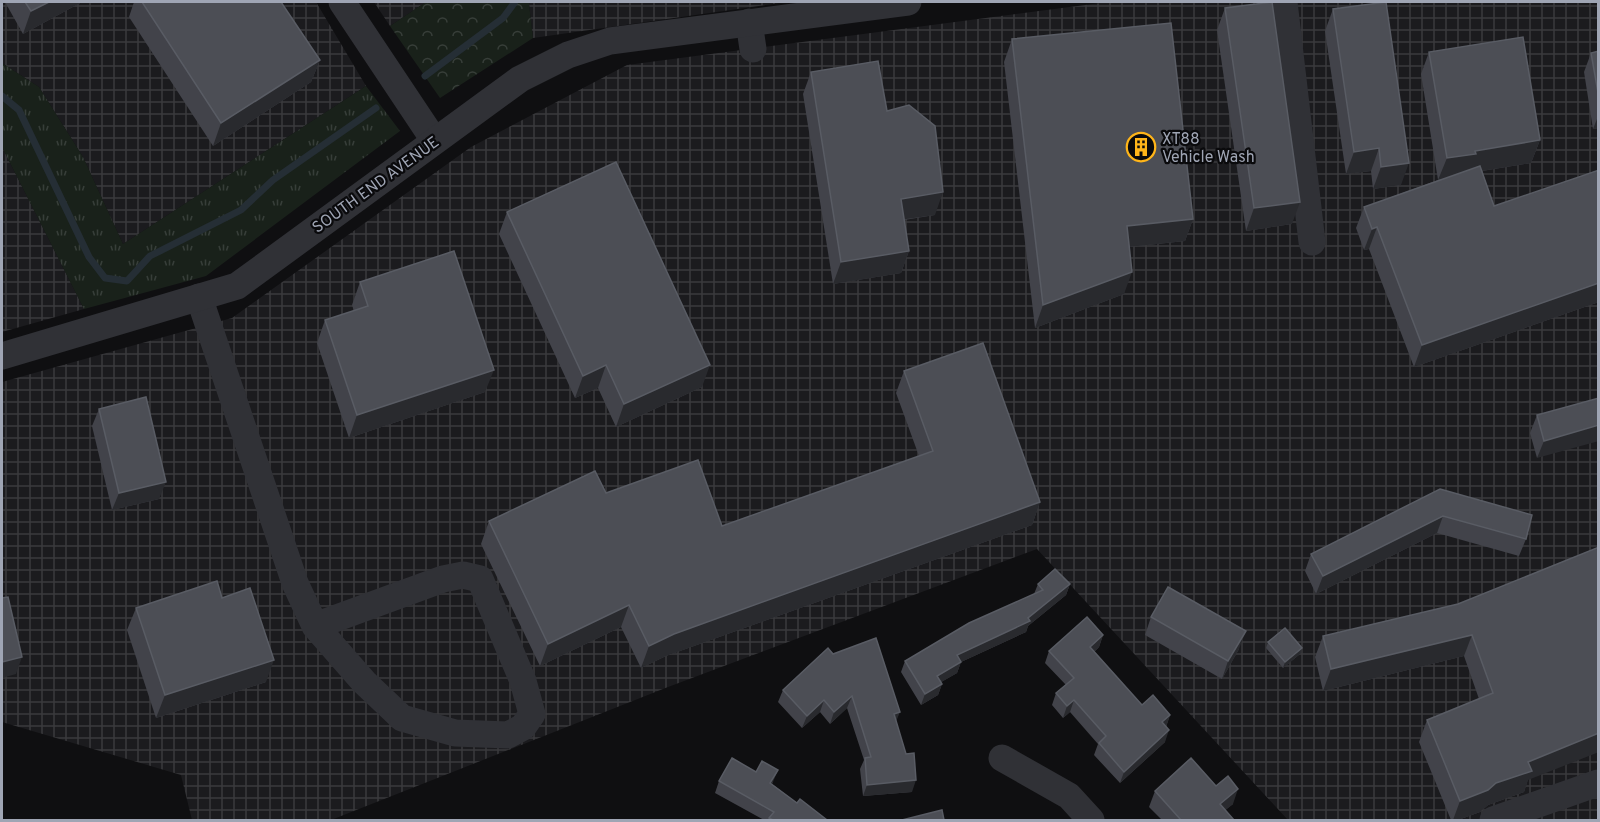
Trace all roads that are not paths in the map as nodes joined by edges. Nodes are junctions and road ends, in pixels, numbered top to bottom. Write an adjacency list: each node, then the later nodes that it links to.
1 (342, 2): 6 (street)
2 (908, 2): 4 (street, SOUTH END AVENUE)
3 (1284, 2): 7 (street)
4 (749, 22): 5 (street); 6 (street, SOUTH END AVENUE)
5 (753, 49)
6 (434, 140): 8 (street, SOUTH END AVENUE)
7 (1312, 242)
8 (199, 297): 9 (street, SOUTH END AVENUE); 10 (street)
9 (2, 356)
10 (315, 626): 10 (street)
11 (1002, 758): 13 (street)
12 (1599, 783): 14 (street)
13 (1091, 820)
14 (1493, 820)

